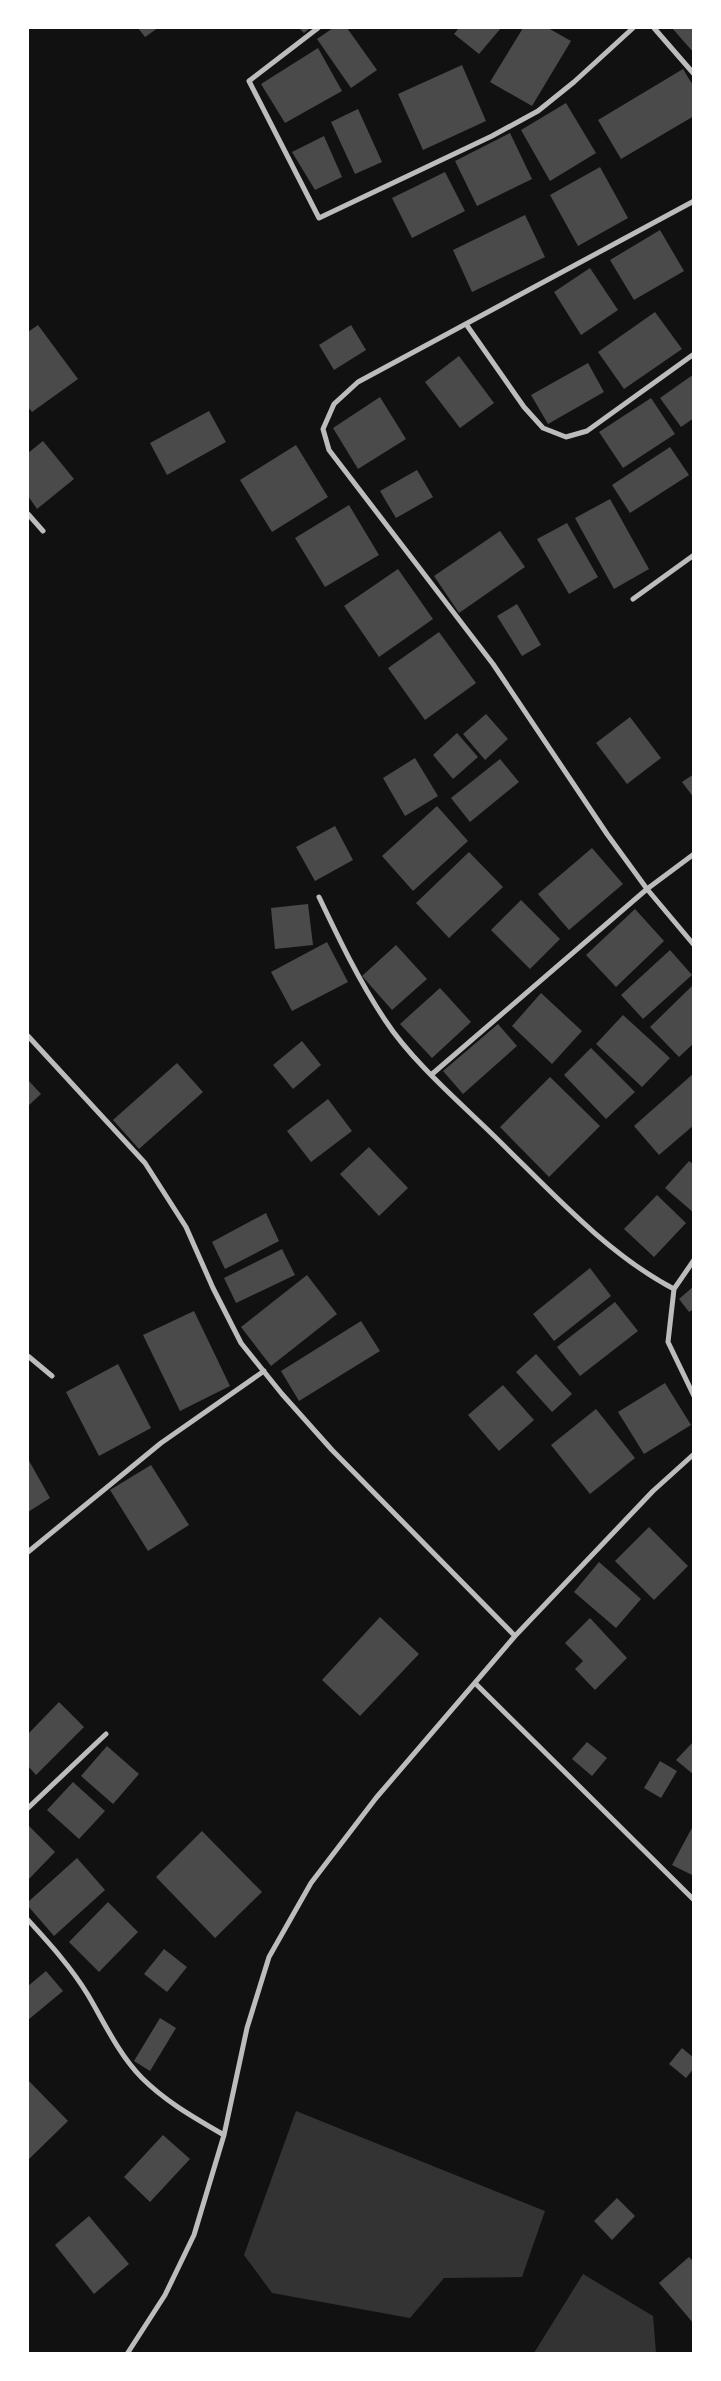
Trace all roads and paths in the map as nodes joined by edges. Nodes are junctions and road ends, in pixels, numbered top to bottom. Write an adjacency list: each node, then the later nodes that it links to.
1 (318, 28): 2 (street)
2 (633, 28)
3 (654, 28): 4 (street)
4 (694, 74)
5 (694, 201): 6 (street)
6 (466, 324): 7 (street); 13 (street)
7 (694, 354)
8 (28, 514): 9 (street)
9 (43, 531)
10 (694, 556): 11 (street)
11 (633, 599)
12 (694, 854): 13 (street)
13 (647, 889): 15 (street); 17 (street)
14 (319, 897): 17 (street)
15 (694, 945)
16 (28, 1036): 21 (street)
17 (431, 1075): 19 (street)
18 (694, 1260): 19 (street)
19 (674, 1289): 23 (street)
20 (28, 1356): 22 (street)
21 (264, 1371): 25 (street); 26 (street)
22 (52, 1376)
23 (694, 1396)
24 (694, 1454): 26 (street)
25 (28, 1552)
26 (515, 1636): 27 (street)
27 (476, 1684): 30 (street); 32 (street)
28 (106, 1734): 29 (street)
29 (28, 1808)
30 (694, 1900)
31 (28, 1920): 32 (street)
32 (224, 2135): 33 (street)
33 (129, 2353)

